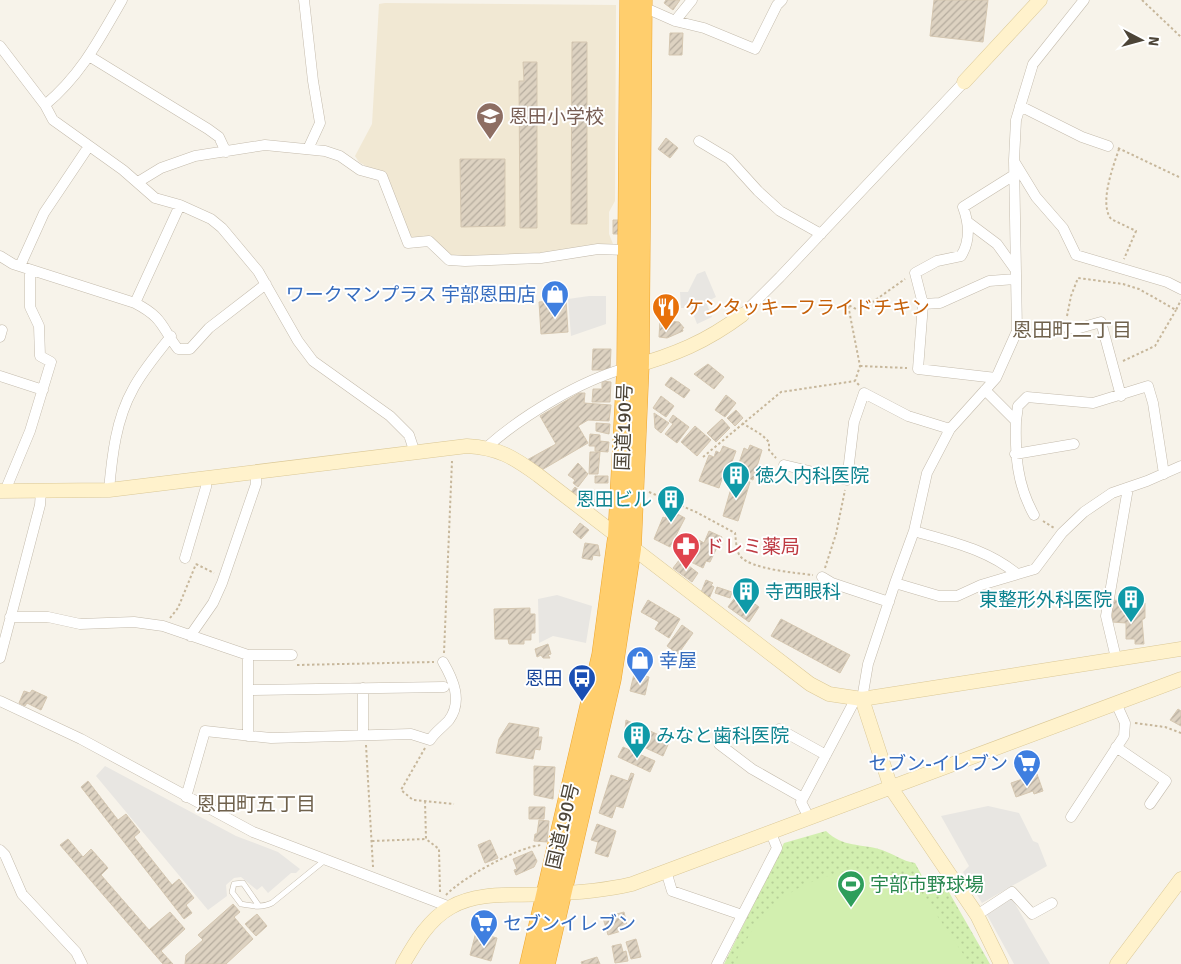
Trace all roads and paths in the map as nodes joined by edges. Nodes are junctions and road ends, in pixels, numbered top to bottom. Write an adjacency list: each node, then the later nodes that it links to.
1 (122, 0): 12 (street)
2 (304, 0): 19 (street)
3 (692, 0): 9 (street)
4 (1040, 0): 13 (street)
5 (1084, 0): 15 (street)
6 (1142, 0): 10 (path)
7 (637, 2): 9 (street); 28 (highway, 国道190号); 44 (highway, 国道190号)
8 (776, 2): 9 (street)
9 (675, 21)
10 (1181, 37)
11 (0, 46): 14 (street)
12 (89, 56): 14 (street); 20 (street)
13 (964, 82): 27 (street)
14 (45, 105): 17 (street)
15 (1020, 106): 18 (street); 21 (street)
16 (700, 141): 27 (street)
17 (89, 146): 24 (street); 30 (street)
18 (1114, 147): 23 (path); 31 (path)
19 (308, 149): 20 (street); 28 (street)
20 (226, 152): 24 (street)
21 (1014, 160): 22 (street); 31 (street)
22 (1014, 175): 26 (street); 33 (street)
23 (1181, 178)
24 (138, 182): 25 (street)
25 (180, 205): 34 (street); 37 (street)
26 (969, 223): 32 (street); 33 (street)
27 (821, 234): 40 (street)
28 (626, 250): 44 (highway, 国道190号)
29 (0, 256): 30 (street)
30 (25, 268): 37 (street); 51 (street)
31 (1121, 268): 35 (street)
32 (915, 273): 38 (street); 45 (path)
33 (1015, 274): 38 (street); 42 (street)
34 (266, 284): 43 (street); 61 (street)
35 (1181, 289)
36 (1181, 300): 39 (path)
37 (135, 303): 43 (street)
38 (924, 304): 47 (street)
39 (1176, 310): 41 (path); 46 (path)
40 (742, 315): 44 (street)
41 (1066, 327): 42 (path); 46 (street)
42 (1017, 331): 49 (street)
43 (171, 336): 71 (street)
44 (633, 366): 59 (street); 78 (highway, 国道190号); 79 (highway, 国道190号)
45 (860, 366): 47 (path); 50 (path)
46 (1112, 366): 54 (street)
47 (918, 369): 49 (street)
48 (0, 376): 51 (street)
49 (996, 378): 52 (street)
50 (855, 381): 53 (path); 56 (path)
51 (42, 390): 73 (street)
52 (985, 390): 55 (street); 57 (street)
53 (864, 393): 57 (street); 69 (street)
54 (1121, 396): 55 (street); 67 (street)
55 (1016, 421): 62 (street)
56 (742, 424): 63 (path); 64 (path)
57 (950, 429): 76 (street)
58 (1074, 444): 62 (street)
59 (487, 447): 60 (street); 78 (street)
60 (452, 448): 61 (street); 95 (path)
61 (415, 452): 66 (street)
62 (1015, 454): 75 (street)
63 (703, 457)
64 (784, 465): 69 (street)
65 (1181, 466): 67 (street)
66 (256, 473): 68 (street); 84 (street)
67 (1164, 474): 70 (street)
68 (206, 479): 71 (street); 80 (street)
69 (847, 480): 83 (path)
70 (1128, 488): 77 (street); 93 (street)
71 (109, 490): 74 (street)
72 (646, 490): 83 (path)
73 (2, 491): 74 (street)
74 (41, 491): 87 (street)
75 (1034, 515): 77 (path)
76 (914, 532): 82 (street); 85 (street)
77 (1062, 534): 82 (street)
78 (617, 536): 79 (street); 123 (highway, 国道190号)
79 (632, 549): 100 (street); 129 (highway, 国道190号)
80 (185, 558): 81 (path)
81 (196, 564): 84 (path); 88 (path)
82 (1017, 574): 85 (street)
83 (822, 577): 86 (street)
84 (223, 578): 89 (street)
85 (895, 583): 86 (street)
86 (889, 602): 100 (street)
87 (10, 618): 88 (street); 92 (street)
88 (163, 626): 89 (street)
89 (190, 636): 91 (street)
90 (1181, 649): 93 (street)
91 (248, 655): 94 (street); 99 (street)
92 (0, 658)
93 (1116, 658): 100 (street)
94 (294, 660): 95 (path)
95 (443, 662): 108 (street)
96 (1181, 679): 102 (street)
97 (444, 687): 98 (street)
98 (363, 688): 99 (street); 106 (street)
99 (248, 690): 107 (street)
100 (859, 699): 111 (street); 112 (street)
101 (0, 701): 113 (street)
102 (1116, 703): 103 (street); 112 (street)
103 (1125, 723): 105 (path); 110 (street)
104 (779, 729): 111 (street)
105 (1181, 733)
106 (365, 735): 107 (street); 108 (street); 122 (path)
107 (248, 736): 113 (street)
108 (430, 740): 115 (path)
109 (719, 744): 114 (street)
110 (1116, 748): 117 (street); 118 (street)
111 (826, 755): 114 (street)
112 (892, 788): 119 (street); 134 (street)
113 (186, 797): 125 (street)
114 (803, 798): 119 (street)
115 (425, 801): 116 (path); 121 (path)
116 (454, 804)
117 (1150, 804)
118 (1071, 817)
119 (809, 818): 120 (street)
120 (771, 833): 126 (street); 133 (street)
121 (426, 839): 122 (path); 131 (path)
122 (372, 841): 127 (path)
123 (557, 846): 129 (highway, 国道190号); 131 (path)
124 (0, 850): 135 (street)
125 (326, 859): 127 (street); 132 (lane)
126 (666, 871): 129 (street); 133 (street)
127 (374, 878): 131 (street)
128 (1181, 879): 141 (street)
129 (554, 894): 131 (street); 137 (highway, 国道190号); 138 (highway, 国道190号)
130 (1052, 903): 134 (street)
131 (445, 905): 136 (street)
132 (259, 906): 132 (lane)
133 (742, 915): 139 (street)
134 (977, 915): 140 (street)
135 (82, 964)
136 (403, 964)
137 (529, 964)
138 (546, 964)
139 (717, 964)
140 (1001, 964)
141 (1117, 964)

